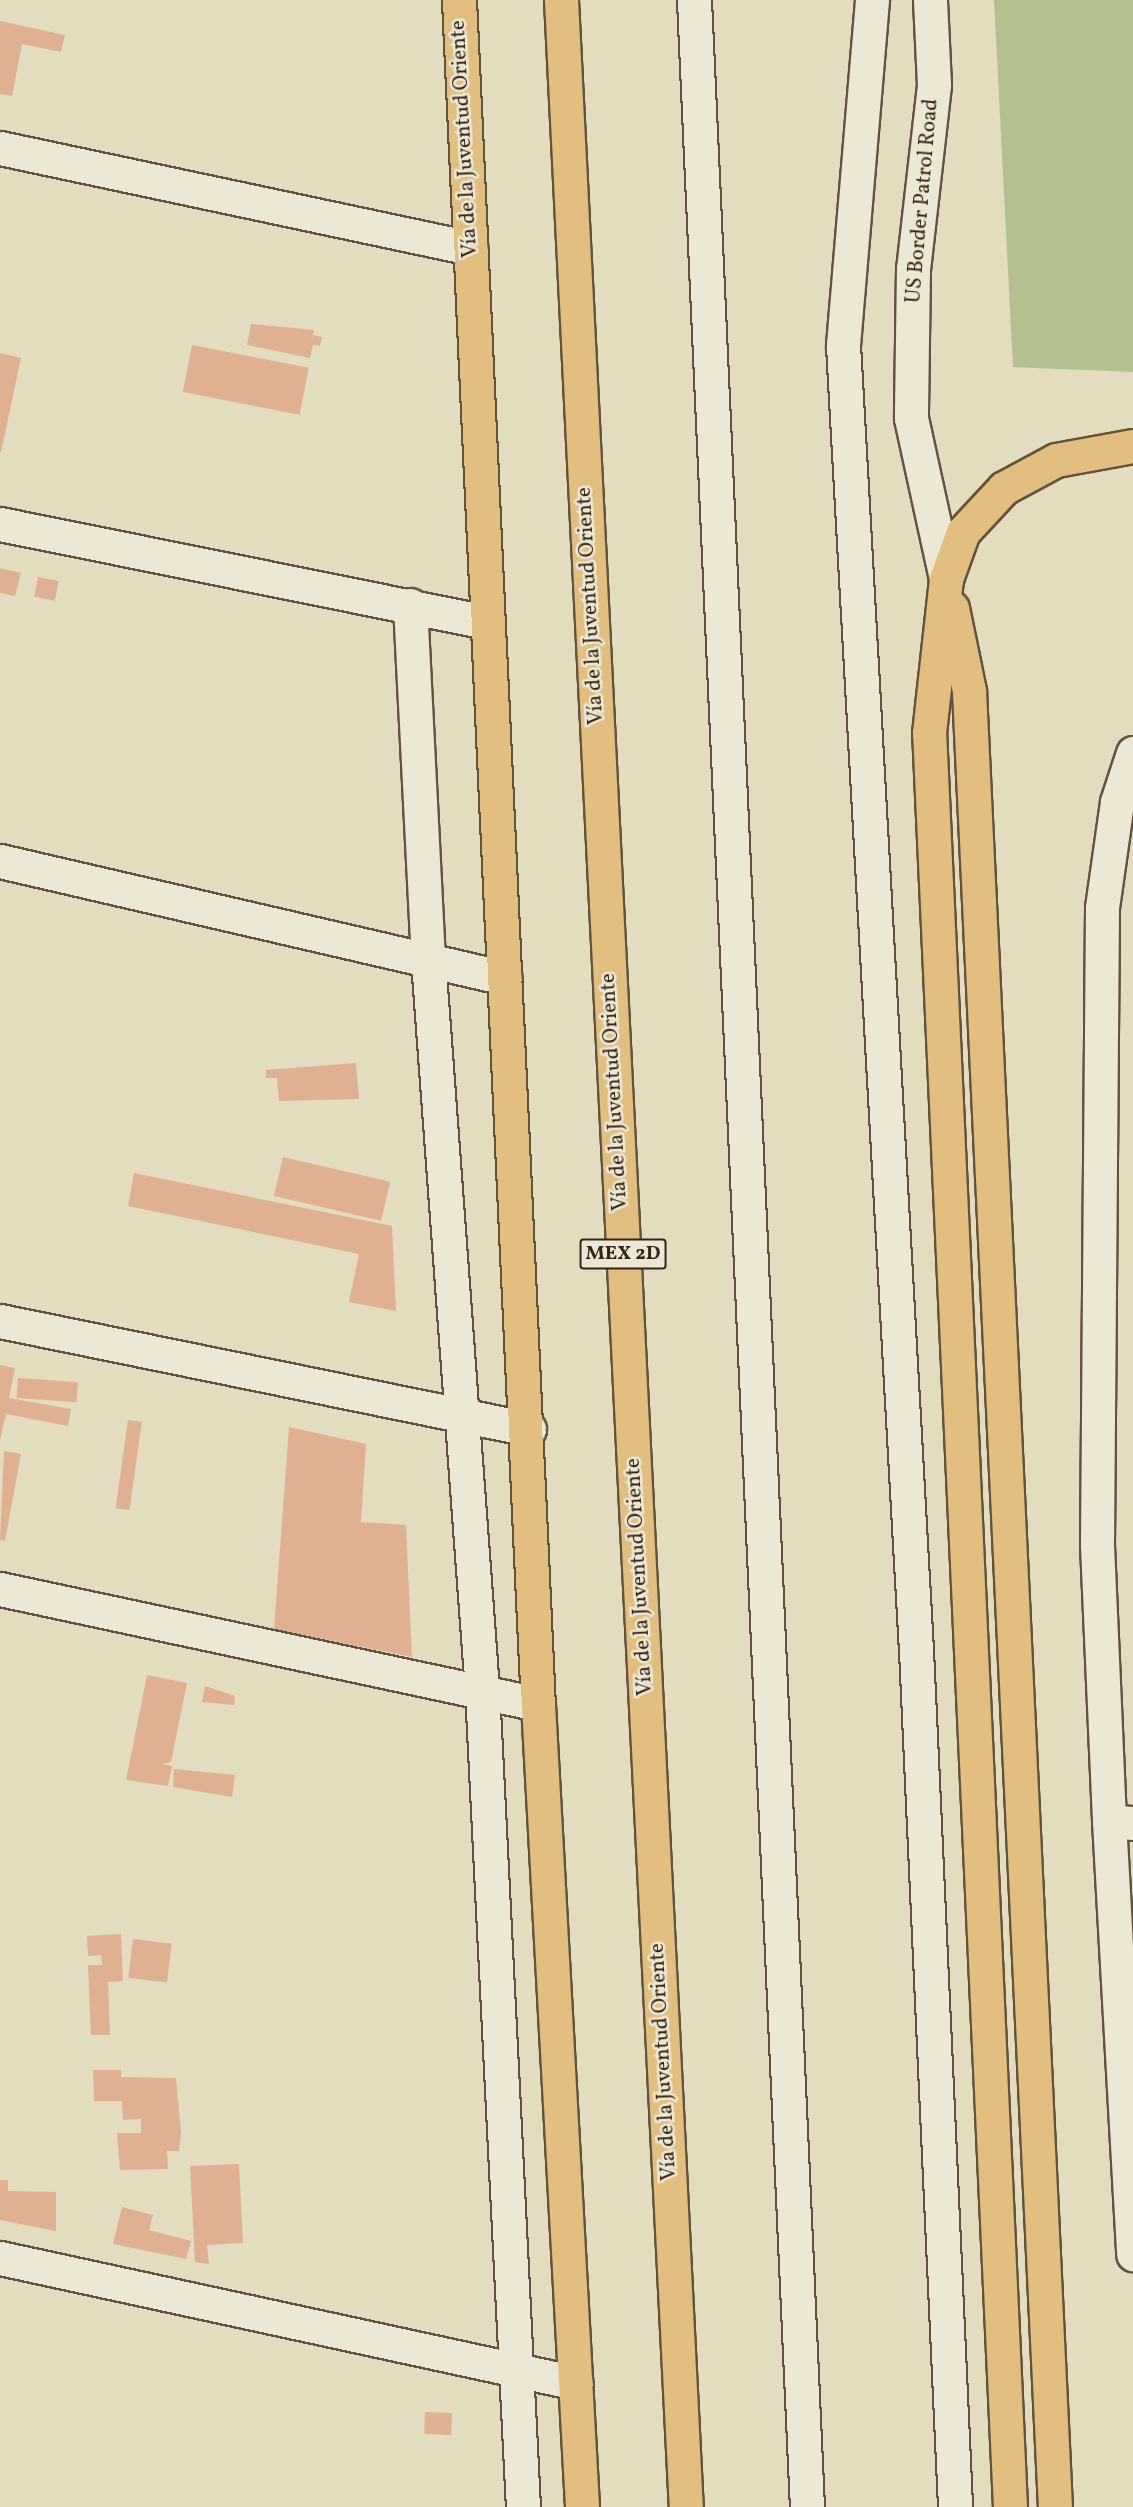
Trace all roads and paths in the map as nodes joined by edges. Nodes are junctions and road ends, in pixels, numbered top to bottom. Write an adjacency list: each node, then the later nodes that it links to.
1 (459, 0): 7 (main road, Vía de la Juventud Oriente)
2 (561, 0): 32 (main road, Vía de la Juventud Oriente / MEX 2D)
3 (694, 0): 33 (lane)
4 (872, 0): 34 (lane)
5 (930, 0): 10 (lane, US Border Patrol Road)
6 (0, 148): 7 (lane)
7 (470, 248): 12 (main road, Vía de la Juventud Oriente)
8 (1133, 446): 10 (main road)
9 (0, 524): 11 (lane)
10 (946, 579): 35 (main road); 36 (main road)
11 (410, 605): 12 (lane); 15 (lane)
12 (487, 622): 16 (main road, Vía de la Juventud Oriente)
13 (1133, 753): 25 (lane)
14 (0, 861): 15 (lane)
15 (429, 960): 16 (lane); 18 (lane)
16 (504, 978): 19 (main road, Vía de la Juventud Oriente)
17 (0, 1321): 18 (lane)
18 (465, 1415): 19 (lane); 23 (lane)
19 (529, 1429): 24 (main road, Vía de la Juventud Oriente)
20 (0, 1589): 21 (lane)
21 (53, 1599): 22 (lane); 23 (lane)
22 (0, 1612)
23 (482, 1690): 24 (lane); 28 (lane)
24 (538, 1704): 29 (main road, Vía de la Juventud Oriente)
25 (1121, 1822): 26 (lane)
26 (1133, 2254)
27 (0, 2258): 28 (lane)
28 (516, 2370): 29 (lane); 30 (lane)
29 (576, 2383): 31 (main road, Vía de la Juventud Oriente)
30 (523, 2507)
31 (582, 2507)
32 (686, 2507)
33 (807, 2507)
34 (955, 2507)
35 (1010, 2507)
36 (1054, 2507)

